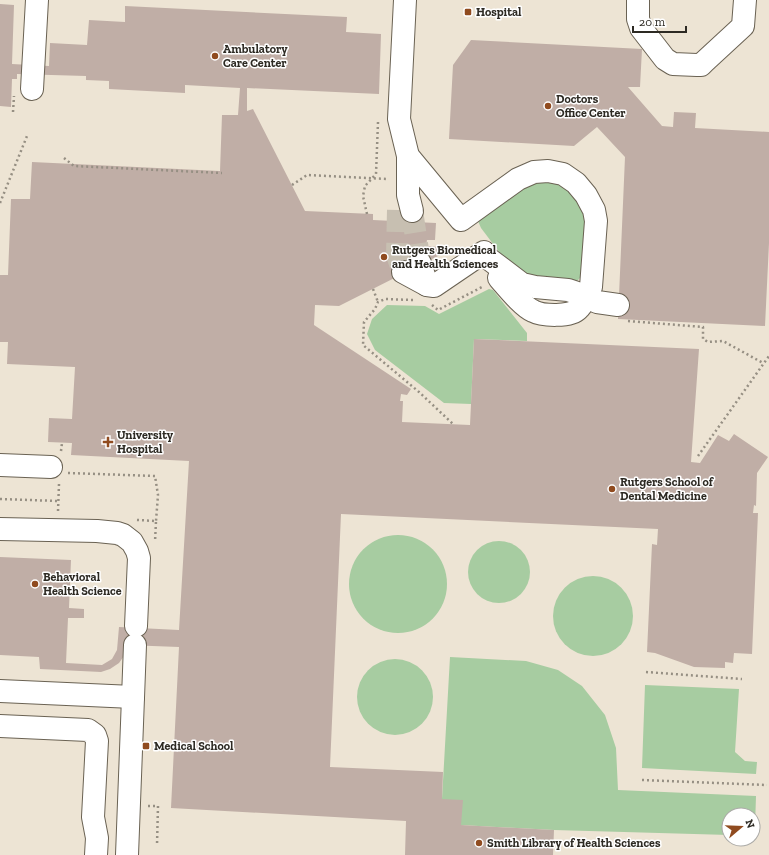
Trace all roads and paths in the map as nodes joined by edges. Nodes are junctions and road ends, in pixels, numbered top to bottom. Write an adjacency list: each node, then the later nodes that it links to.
1 (37, 0): 5 (lane)
2 (404, 0): 8 (lane)
3 (638, 0): 4 (lane)
4 (745, 0)
5 (32, 89)
6 (379, 118): 11 (path)
7 (27, 136): 14 (path)
8 (408, 156): 13 (lane); 19 (lane)
9 (64, 158): 10 (path)
10 (222, 173)
11 (371, 178): 12 (path); 13 (path); 15 (path)
12 (292, 185)
13 (403, 199)
14 (0, 203)
15 (367, 214)
16 (412, 268): 20 (lane)
17 (484, 286): 20 (path)
18 (372, 289): 21 (path)
19 (589, 291): 20 (lane); 22 (lane)
20 (424, 296): 21 (path)
21 (378, 302): 25 (path)
22 (621, 306): 24 (path)
23 (769, 356): 24 (path)
24 (763, 363): 26 (path)
25 (453, 424)
26 (698, 456)
27 (0, 465): 28 (lane)
28 (58, 470): 31 (path)
29 (0, 499): 30 (path)
30 (58, 501)
31 (156, 521)
32 (0, 529): 36 (lane)
33 (646, 672): 34 (path)
34 (742, 678)
35 (0, 691): 36 (lane)
36 (133, 697): 41 (lane)
37 (0, 726): 40 (lane)
38 (642, 780): 39 (path)
39 (767, 785)
40 (96, 855)
41 (127, 855)

